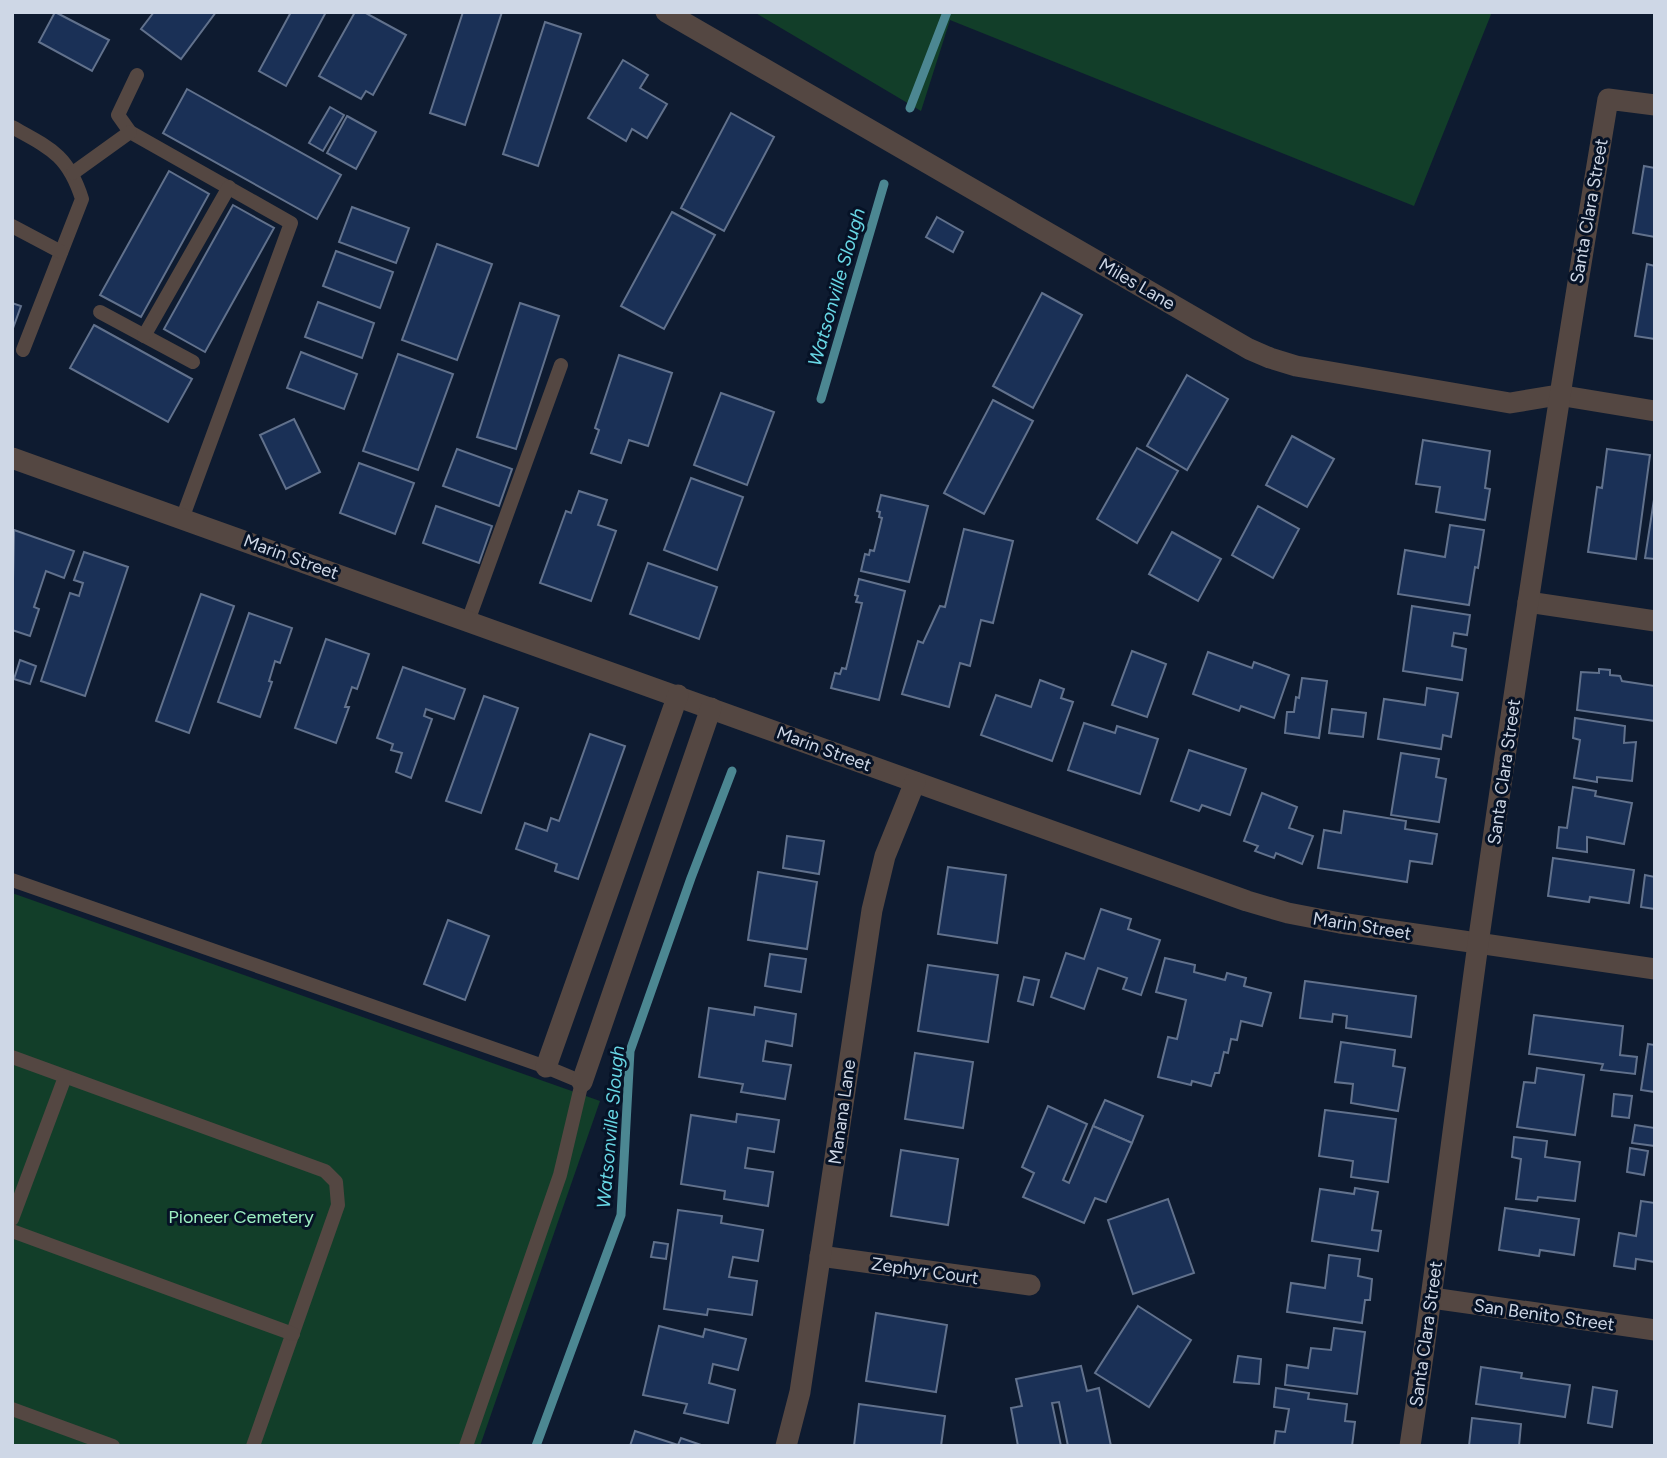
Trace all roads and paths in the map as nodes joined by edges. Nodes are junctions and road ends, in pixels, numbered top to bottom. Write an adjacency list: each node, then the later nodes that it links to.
1 (666, 12): 15 (street, Miles Lane)
2 (137, 75): 5 (lane)
3 (1655, 105): 15 (street, Santa Clara Street)
4 (12, 127): 6 (lane)
5 (130, 132): 6 (lane); 7 (lane)
6 (73, 173): 9 (lane)
7 (229, 187): 11 (lane); 18 (lane)
8 (12, 226): 9 (lane)
9 (61, 252): 12 (lane)
10 (100, 312): 11 (lane)
11 (144, 336): 13 (lane)
12 (23, 350)
13 (193, 362)
14 (561, 365): 20 (lane)
15 (1558, 395): 16 (street, Miles Lane); 19 (street, Santa Clara Street)
16 (1655, 411)
17 (12, 458): 18 (street, Marin Street)
18 (182, 519): 20 (street, Marin Street)
19 (1528, 602): 21 (street); 26 (street, Santa Clara Street)
20 (468, 621): 22 (street, Marin Street)
21 (1655, 621)
22 (678, 695): 23 (street, Marin Street); 29 (street)
23 (711, 708): 24 (street, Marin Street); 31 (street)
24 (915, 782): 26 (street, Marin Street); 34 (street, Manana Lane)
25 (12, 880): 29 (lane)
26 (1478, 944): 27 (street, Marin Street); 36 (street, Santa Clara Street)
27 (1655, 970)
28 (12, 1057): 30 (lane)
29 (546, 1067): 31 (lane)
30 (65, 1077): 32 (lane); 38 (lane)
31 (582, 1082): 42 (lane)
32 (12, 1219)
33 (12, 1231): 38 (lane)
34 (820, 1256): 35 (street, Zephyr Court); 43 (street, Manana Lane)
35 (1030, 1285)
36 (1432, 1298): 37 (street, San Benito Street); 44 (street, Santa Clara Street)
37 (1655, 1331)
38 (293, 1334): 41 (lane)
39 (12, 1409): 40 (lane)
40 (113, 1446)
41 (253, 1446)
42 (466, 1446)
43 (786, 1446)
44 (1410, 1446)

